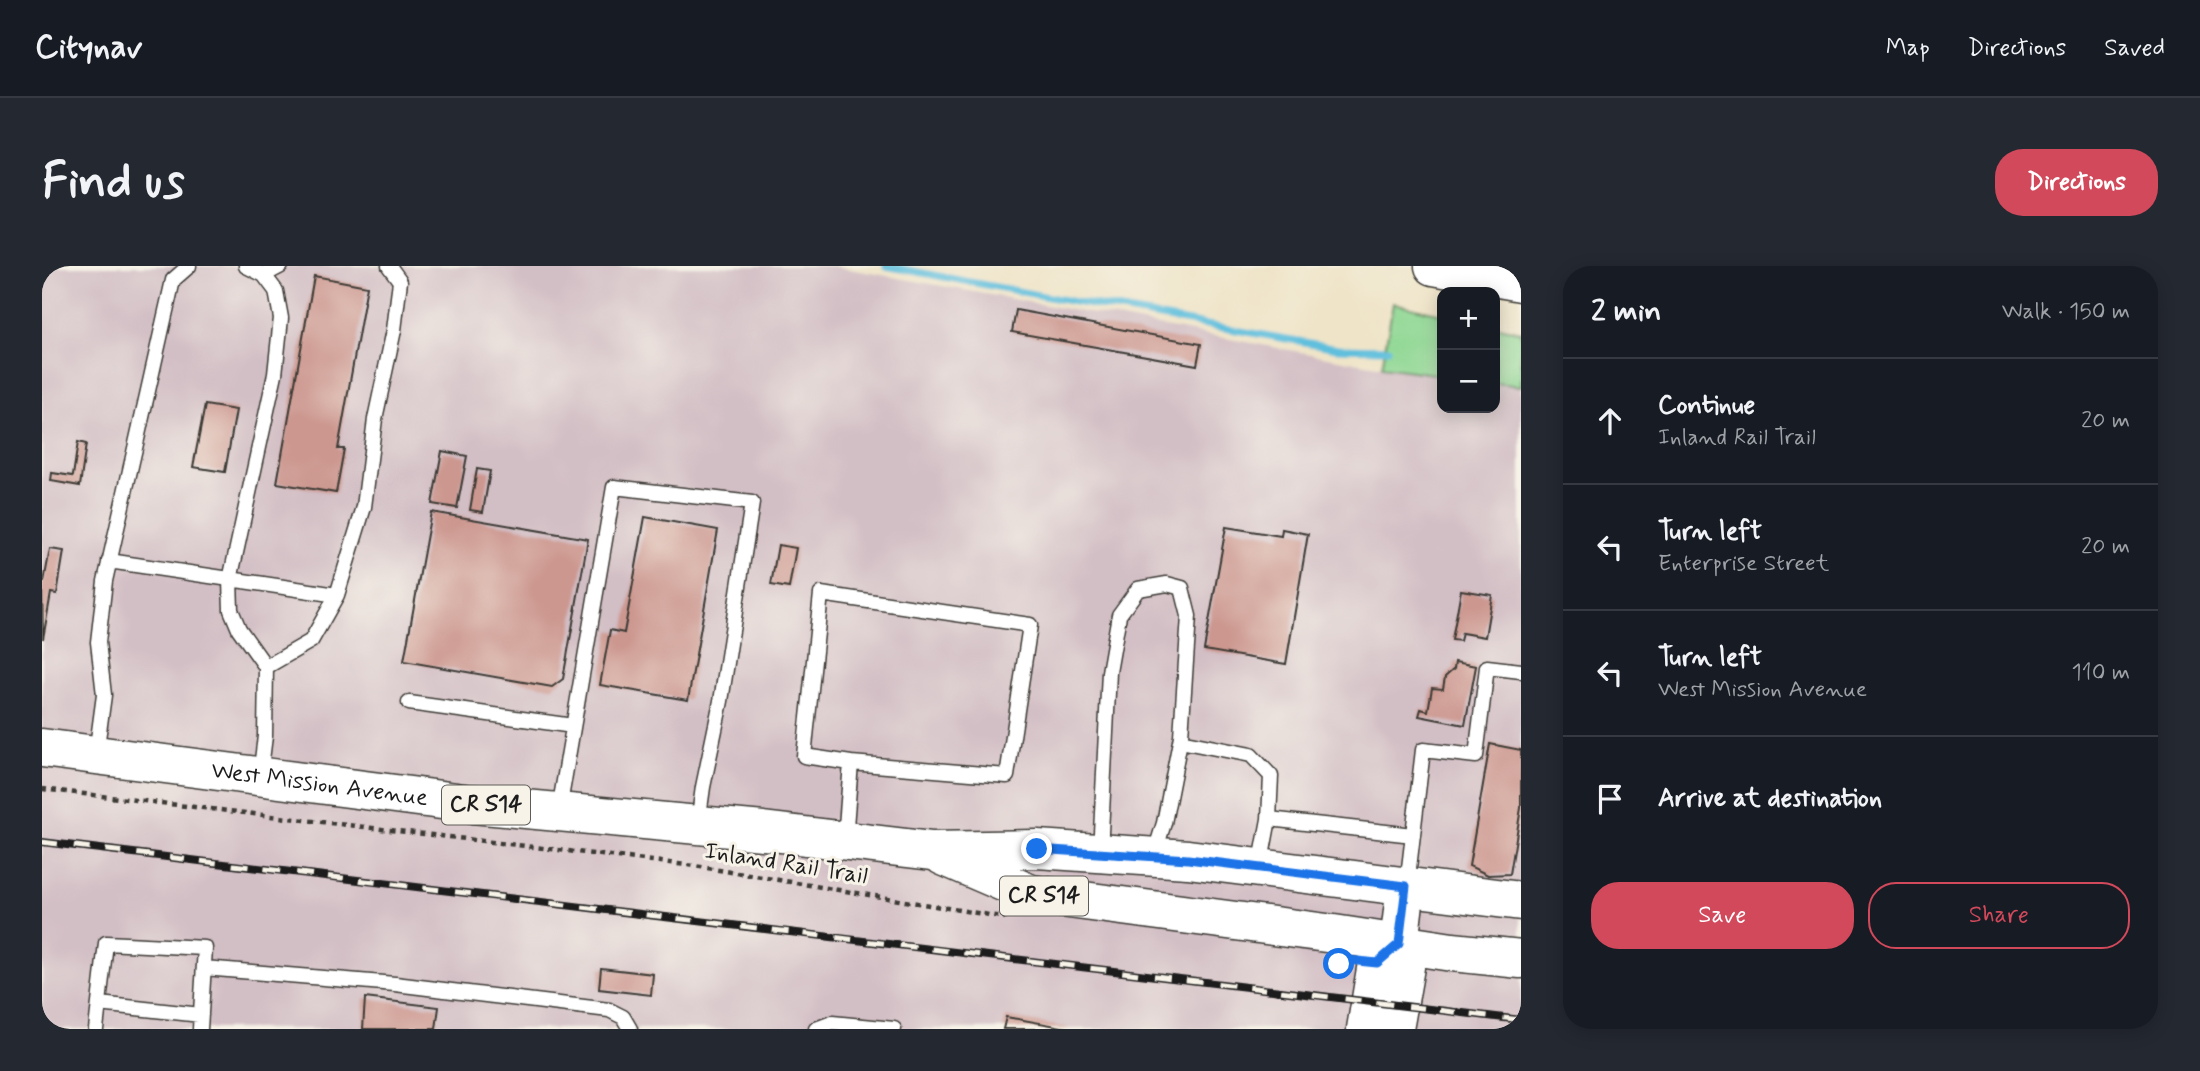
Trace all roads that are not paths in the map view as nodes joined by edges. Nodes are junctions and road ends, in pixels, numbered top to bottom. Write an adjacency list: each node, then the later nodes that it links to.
1 (189, 266): 8 (lane)
2 (246, 266): 6 (lane)
3 (281, 266): 6 (lane)
4 (389, 266): 10 (lane)
5 (1434, 266): 7 (main road)
6 (264, 275): 9 (lane)
7 (1521, 282)
8 (109, 561): 9 (lane); 17 (lane)
9 (230, 580): 10 (lane); 11 (lane)
10 (337, 595): 11 (lane)
11 (266, 667): 19 (lane)
12 (1521, 671): 23 (lane)
13 (409, 703): 14 (lane)
14 (573, 726): 20 (lane); 22 (lane)
15 (1180, 741): 21 (lane); 26 (lane); 27 (lane)
16 (42, 748): 17 (main road, West Mission Avenue / CR S14)
17 (96, 755): 19 (main road, West Mission Avenue / CR S14)
18 (851, 763): 18 (lane); 24 (lane)
19 (260, 776): 20 (main road, West Mission Avenue / CR S14)
20 (559, 812): 22 (main road, West Mission Avenue / CR S14)
21 (1269, 819): 23 (lane); 28 (lane)
22 (698, 825): 24 (main road, West Mission Avenue / CR S14)
23 (1413, 835): 29 (lane)
24 (845, 841): 25 (main road, West Mission Avenue / CR S14)
25 (932, 851): 26 (main road, West Mission Avenue / CR S14); 31 (main road, West Mission Avenue / CR S14)
26 (1100, 853): 27 (main road, West Mission Avenue / CR S14)
27 (1154, 856): 28 (main road, West Mission Avenue / CR S14)
28 (1260, 868): 29 (main road, West Mission Avenue / CR S14)
29 (1406, 886): 30 (main road, West Mission Avenue / CR S14); 31 (main road)
30 (1521, 901)
31 (1399, 944): 32 (main road, West Mission Avenue / CR S14); 40 (main road); 41 (main road)
32 (1521, 959)
33 (204, 968): 34 (lane); 35 (lane); 37 (lane)
34 (99, 1004): 35 (lane); 36 (lane)
35 (200, 1022)
36 (96, 1029)
37 (630, 1029)
38 (816, 1029): 39 (lane)
39 (894, 1029)
40 (1366, 1029)
41 (1394, 1029)

